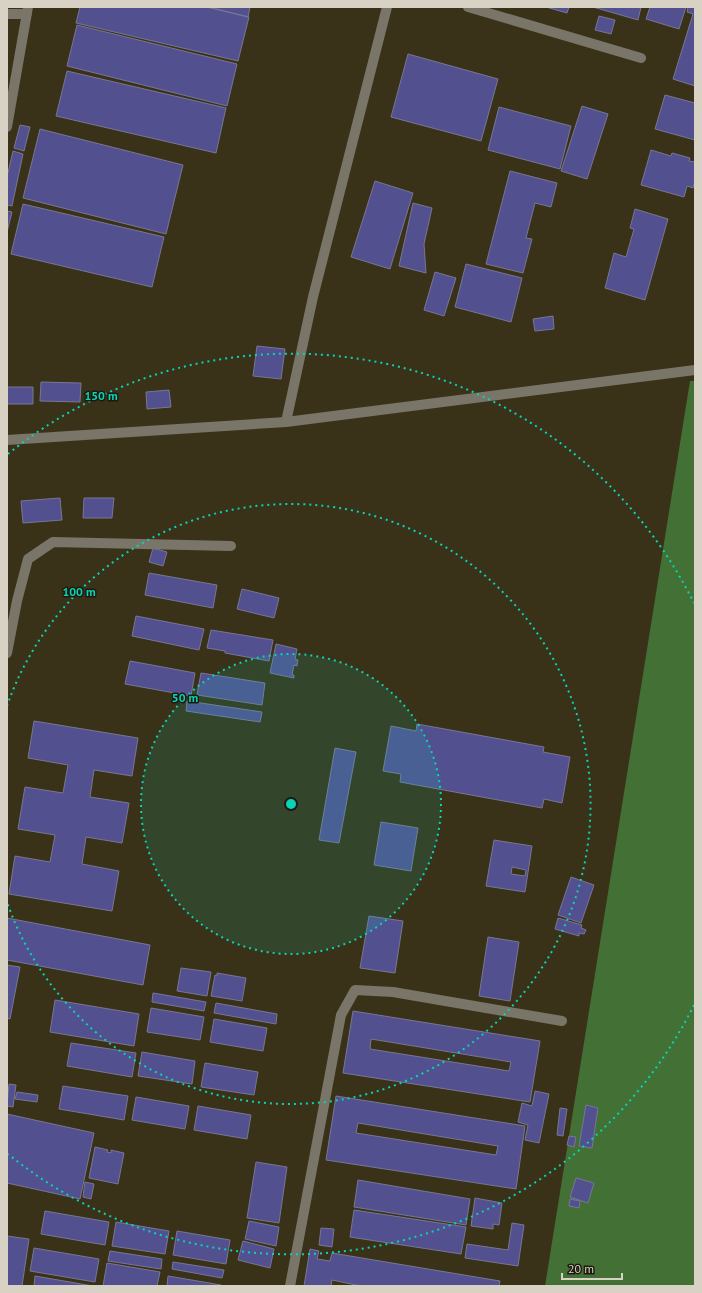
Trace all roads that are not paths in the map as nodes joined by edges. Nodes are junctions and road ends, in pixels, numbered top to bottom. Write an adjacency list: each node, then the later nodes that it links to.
1 (387, 7): 8 (street)
2 (468, 7): 5 (street)
3 (27, 11): 4 (street); 6 (street)
4 (7, 14)
5 (642, 58)
6 (7, 127)
7 (695, 370): 8 (street)
8 (286, 422): 9 (street)
9 (7, 440)
10 (230, 546): 11 (street)
11 (7, 653)
12 (562, 1021): 13 (street)
13 (290, 1286)

